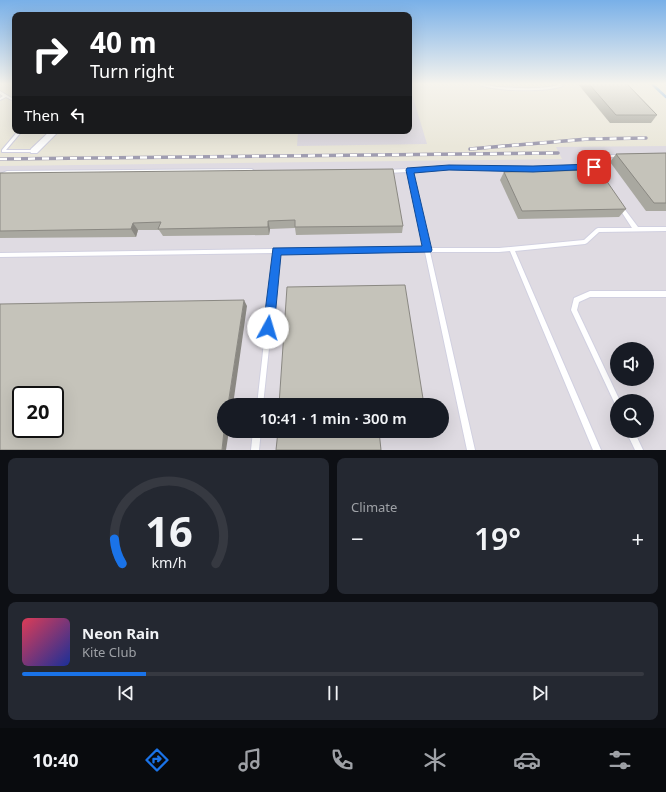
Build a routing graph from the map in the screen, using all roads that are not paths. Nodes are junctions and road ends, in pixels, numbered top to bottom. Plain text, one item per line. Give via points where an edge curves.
1 (17, 134) edge
2 (52, 134) edge
3 (34, 151) joint
4 (628, 156) edge
5 (594, 167) junction
6 (410, 170) junction
7 (258, 171) edge
8 (382, 171) edge
9 (598, 173) edge
10 (0, 176) edge
11 (619, 204) edge
12 (636, 229) junction
13 (666, 229) edge
14 (512, 248) junction
15 (427, 250) junction
16 (277, 251) junction
17 (0, 255) edge
18 (666, 294) edge
19 (613, 394) edge
20 (261, 398) edge
21 (256, 438) edge
22 (633, 438) edge
23 (255, 450) edge
24 (471, 450) edge
25 (597, 450) edge
26 (639, 450) edge

1 - 3 lane via 3,151
2 - 3 street
4 - 5 lane via 602,156 597,159
5 - 6 lane
5 - 9 lane
6 - 8 lane
6 - 15 lane
7 - 10 lane via 7,173
11 - 12 lane
12 - 13 lane
12 - 14 lane via 598,230 585,242
14 - 15 lane
14 - 25 lane
15 - 16 lane
15 - 24 lane
16 - 17 lane
16 - 20 lane
18 - 19 lane via 590,294 576,300 574,310
21 - 23 lane
22 - 26 lane

